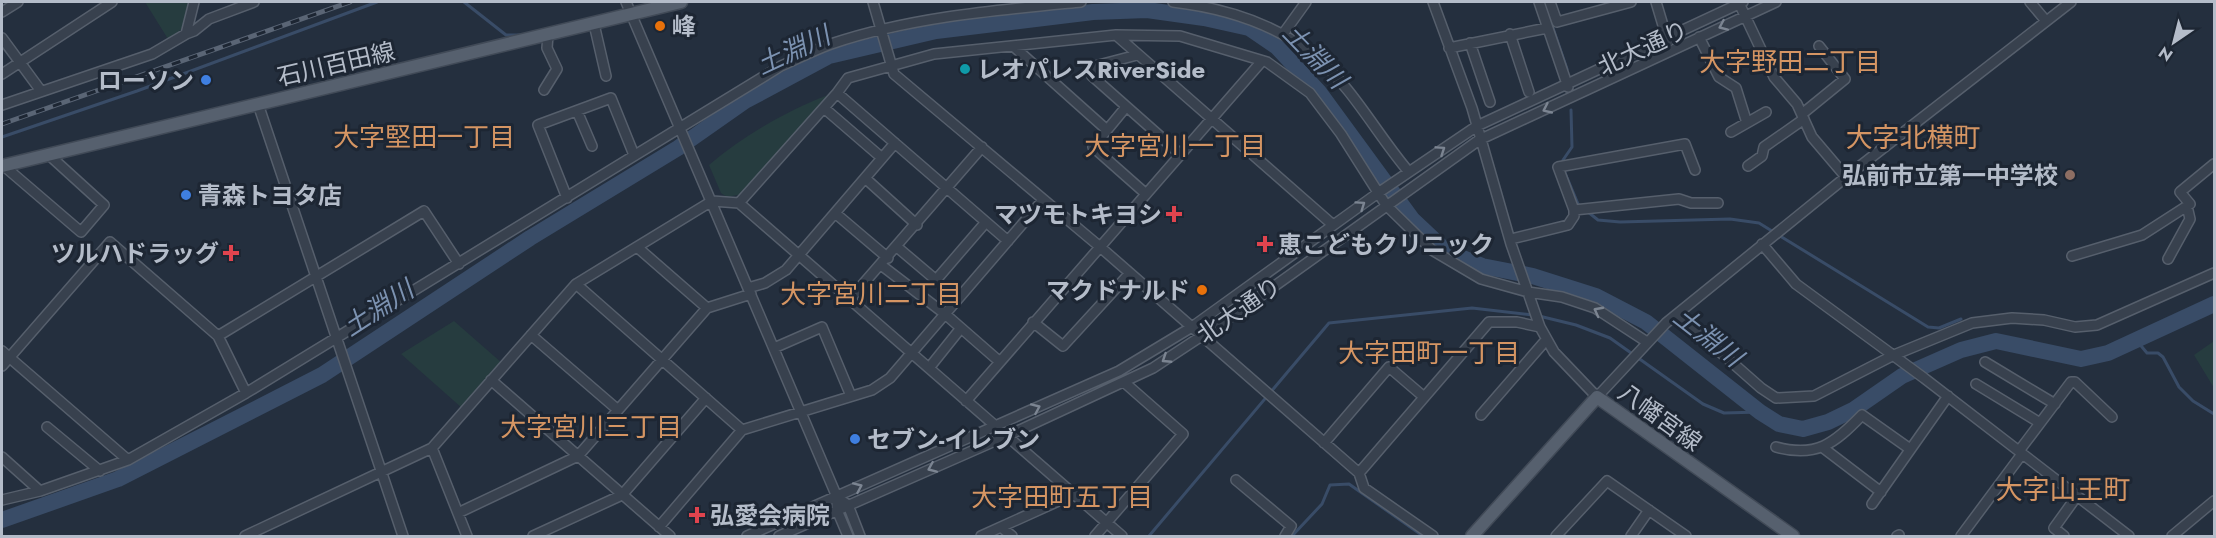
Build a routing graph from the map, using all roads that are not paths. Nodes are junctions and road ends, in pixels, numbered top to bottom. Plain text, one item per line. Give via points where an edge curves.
1 (18, 2) edge
2 (112, 2) edge
3 (194, 2) edge
4 (254, 2) edge
5 (626, 2) edge
6 (681, 2) edge
7 (873, 2) edge
8 (1081, 2) edge
9 (1173, 2) edge
10 (1306, 2) edge
11 (1433, 2) edge
12 (1539, 2) edge
13 (1550, 2) edge
14 (1631, 2) edge
15 (1656, 2) edge
16 (1741, 2) edge
17 (1776, 2) edge
18 (2030, 2) edge
19 (2071, 2) edge
20 (1724, 5) edge
21 (2, 12) edge
22 (633, 15) junction
23 (1745, 16) junction
24 (2046, 21) junction
25 (594, 24) junction
26 (1547, 27) junction
27 (881, 33) junction
28 (186, 34) junction
29 (1116, 34) junction
30 (1283, 34) junction
31 (1510, 34) junction
32 (548, 35) junction
33 (1666, 37) junction
34 (1699, 37) junction
35 (2, 38) edge
36 (1470, 43) junction
37 (1013, 46) junction
38 (1819, 46) dead end
39 (1449, 48) junction
40 (1671, 50) junction
41 (1137, 55) junction
42 (1262, 61) junction
43 (889, 62) junction
44 (18, 63) junction
45 (2, 74) edge
46 (606, 76) dead end
47 (1567, 84) junction
48 (544, 90) dead end
49 (41, 91) junction
50 (1529, 92) dead end
51 (837, 93) junction
52 (1572, 97) junction
53 (1490, 102) dead end
54 (258, 104) junction
55 (2, 105) edge
56 (1126, 106) junction
57 (824, 108) junction
58 (577, 111) junction
59 (1766, 112) dead end
60 (1803, 116) junction
61 (1210, 118) junction
62 (1747, 123) junction
63 (1477, 126) junction
64 (681, 128) junction
65 (1107, 130) junction
66 (1731, 132) dead end
67 (1479, 141) junction
68 (895, 143) junction
69 (592, 146) dead end
70 (982, 147) junction
71 (1179, 153) junction
72 (634, 154) junction
73 (49, 155) junction
74 (882, 159) junction
75 (2214, 164) edge
76 (3, 166) edge
77 (1748, 166) dead end
78 (1695, 170) dead end
79 (1407, 173) junction
80 (1846, 177) junction
81 (865, 178) junction
82 (948, 189) junction
83 (1380, 192) junction
84 (1145, 193) junction
85 (567, 198) junction
86 (1043, 200) junction
87 (712, 201) junction
88 (739, 203) junction
89 (1718, 203) dead end
90 (1387, 204) junction
91 (2187, 206) junction
92 (1580, 208) junction
93 (835, 213) junction
94 (986, 222) junction
95 (916, 225) junction
96 (1333, 225) junction
97 (1511, 239) junction
98 (1008, 241) junction
99 (1762, 244) junction
100 (1099, 246) junction
101 (637, 247) junction
102 (897, 247) junction
103 (800, 255) junction
104 (2072, 256) dead end
105 (2168, 259) dead end
106 (884, 262) junction
107 (459, 264) junction
108 (1130, 273) junction
109 (2214, 273) edge
110 (315, 278) junction
111 (576, 284) junction
112 (1528, 289) junction
113 (750, 291) junction
114 (850, 299) junction
115 (707, 308) junction
116 (945, 314) junction
117 (1677, 314) junction
118 (1034, 322) junction
119 (1539, 323) junction
120 (1192, 327) junction
121 (961, 328) junction
122 (531, 334) junction
123 (218, 336) junction
124 (1202, 336) junction
125 (337, 339) junction
126 (1546, 340) junction
127 (1649, 340) junction
128 (774, 348) junction
129 (912, 352) junction
130 (5, 354) edge
131 (1894, 355) junction
132 (661, 360) junction
133 (1000, 362) junction
134 (1985, 362) dead end
135 (2, 366) edge
136 (929, 368) junction
137 (491, 380) junction
138 (1125, 383) junction
139 (1976, 384) dead end
140 (246, 393) junction
141 (851, 396) junction
142 (1948, 396) junction
143 (1424, 397) junction
144 (706, 398) junction
145 (1597, 398) junction
146 (966, 401) junction
147 (2055, 404) junction
148 (618, 410) junction
149 (801, 411) junction
150 (1481, 416) dead end
151 (2112, 417) dead end
152 (2040, 423) junction
153 (47, 427) dead end
154 (995, 427) junction
155 (742, 430) junction
156 (1007, 436) junction
157 (1324, 443) junction
158 (1776, 447) dead end
159 (1822, 447) junction
160 (432, 448) junction
161 (1911, 449) junction
162 (2020, 452) junction
163 (578, 456) junction
164 (2, 457) edge
165 (128, 460) junction
166 (100, 471) junction
167 (382, 473) junction
168 (1359, 473) junction
169 (1236, 480) dead end
170 (40, 491) junction
171 (1881, 492) junction
172 (1074, 494) junction
173 (622, 495) junction
174 (2077, 496) junction
175 (837, 497) junction
176 (2, 500) edge
177 (2214, 501) edge
178 (1872, 504) dead end
179 (848, 505) junction
180 (837, 510) junction
181 (1650, 510) junction
182 (458, 513) junction
183 (1106, 523) junction
184 (659, 527) junction
185 (1001, 527) junction
186 (244, 537) edge
187 (403, 537) edge
188 (467, 537) edge
189 (533, 537) edge
190 (670, 537) edge
191 (747, 537) edge
192 (779, 537) edge
193 (848, 537) edge
194 (860, 537) edge
195 (981, 537) edge
196 (1012, 537) edge
197 (1095, 537) edge
198 (1122, 537) edge
199 (1285, 537) edge
200 (1433, 537) edge
201 (1472, 537) edge
202 (1556, 537) edge
203 (1631, 537) edge
204 (1686, 537) edge
205 (1793, 537) edge
206 (1961, 537) edge
207 (2064, 537) edge
208 (2129, 537) edge
209 (2172, 537) edge

1 - 21 street
2 - 44 street
3 - 28 street
4 - 28 street via 209,19
5 - 22 street
6 - 22 main road, 石川百田線
7 - 27 street
8 - 27 street via 945,17
9 - 30 street via 1214,7
10 - 30 street
11 - 39 street
12 - 26 street
13 - 14 street via 1557,22
15 - 33 street
16 - 20 street, 北大通り
16 - 23 street
17 - 23 street, 北大通り
18 - 24 street
19 - 24 street
20 - 33 street, 北大通り
22 - 25 main road, 石川百田線
22 - 64 street
23 -> 34 street, 北大通り
23 - 60 street via 1774,77
24 - 80 street
25 - 32 main road, 石川百田線
25 - 46 street
26 - 31 street
26 - 47 street
27 - 43 street
27 - 64 street via 831,44 781,66
28 - 49 street via 152,54
29 - 37 street
29 - 41 street
29 - 42 street via 1180,36
30 - 79 street via 1317,58 1344,87
31 - 36 street
31 - 50 street
32 - 48 street via 547,48 557,69
32 - 54 main road, 石川百田線
33 - 40 street
33 - 47 street, 北大通り
34 - 40 street, 北大通り
34 - 62 street via 1719,77 1736,88
35 - 44 street
36 - 39 street
36 - 53 street
37 - 43 street
37 - 65 street
38 - 60 street via 1845,79
39 - 63 street
40 - 52 street, 北大通り
41 - 56 street via 1095,66 1092,76
41 - 61 street
42 - 61 street
42 - 83 street via 1310,93
43 - 51 street via 848,78
43 - 70 street via 894,74
44 - 45 street
44 - 49 street
47 - 52 street
47 - 63 street, 北大通り
49 - 55 street
51 - 57 street
51 - 68 street
52 -> 67 street, 北大通り
54 - 73 main road, 石川百田線
54 - 110 street
56 - 65 street
56 - 71 street
57 - 74 street
57 - 88 street
58 - 69 street
58 - 72 street via 611,98
58 - 85 street via 538,125
59 - 62 street
60 - 77 street via 1764,147 1762,156
60 - 80 street via 1812,137
61 - 71 street
61 - 96 street
62 - 66 street
63 - 67 street
79 -> 63 street, 北大通り
64 - 72 street
64 - 87 street
65 - 84 street via 1093,147
67 - 90 street, 北大通り
67 - 97 street
68 - 74 street
68 - 82 street
70 - 82 street
70 - 86 street
71 - 84 street
72 - 85 street
73 - 76 main road, 石川百田線
73 - 76 street via 104,205 81,232
74 - 81 street
75 - 91 street via 2180,192 2190,204
78 - 92 street via 1685,144 1558,167 1566,193
79 - 83 street, 北大通り
80 - 99 street
81 - 93 street
81 - 95 street
82 - 94 street
82 - 95 street
83 - 90 street
96 -> 83 street, 北大通り
84 - 100 street
85 - 107 street
86 - 98 street
86 - 100 street
87 - 88 street
87 - 101 street
87 - 113 street
88 - 103 street
89 - 92 street via 1679,199
90 - 112 street via 1448,262 1481,279
90 - 124 street, 北大通り
91 - 104 street via 2142,235
91 - 105 street via 2190,219
92 - 97 street via 1568,225
93 - 103 street
93 - 106 street
94 - 98 street
94 - 102 street via 936,280
95 - 102 street
96 - 120 street, 北大通り
97 - 112 street
98 - 116 street
99 - 117 street
99 - 131 street via 1796,284
100 - 108 street
100 - 118 street
101 - 111 street
101 - 115 street
102 - 106 street
103 - 113 street via 779,276
103 - 114 street
106 - 114 street
106 - 116 street
107 - 110 street via 424,212
107 - 125 street
108 - 118 street via 1063,346
108 - 120 street
109 - 131 street via 2097,325 2075,327 2012,318 1972,322
110 - 123 street
110 - 125 street
111 - 122 street
111 - 132 street
112 - 119 street
127 -> 112 street via 1595,308
113 - 115 street
113 - 128 street
114 - 129 street
115 - 132 street
116 - 121 street
116 - 129 street
117 - 127 street
117 - 131 street via 1776,398 1814,396
118 - 133 street
119 - 126 street
119 - 143 street via 1490,322
120 - 124 street
154 -> 120 street, 北大通り via 1119,371
121 - 133 street
121 - 136 street
122 - 137 street
122 - 148 street
123 - 130 street via 110,242
123 - 140 street
124 -> 138 street, 北大通り
124 - 157 street
125 - 140 street
125 - 167 street
126 - 145 street
126 - 150 street
127 - 145 street
128 - 141 street via 822,327
128 - 149 street
129 - 136 street
129 - 141 street via 890,378 872,390
130 - 135 street
130 - 165 street
131 - 142 street
132 - 144 street
132 - 148 street
133 - 146 street
134 - 147 street
136 - 146 street
137 - 160 street
137 - 163 street
138 - 156 street, 北大通り
138 - 183 street via 1183,434
139 - 152 street
140 - 165 street
141 - 149 street
142 - 161 street
142 - 162 street
143 - 157 street via 1389,367
143 - 168 street
144 - 155 street
144 - 173 street
145 - 201 main road, 八幡宮線
145 - 205 main road, 八幡宮線
146 - 154 street
147 - 151 street via 2075,382
147 - 152 street
148 - 163 street
149 - 155 street
149 - 175 street
152 - 162 street
153 - 166 street
154 - 156 street
175 -> 154 street, 北大通り
155 - 184 street
156 - 172 street
156 -> 179 street, 北大通り
157 - 168 street
158 - 159 street via 1798,453
159 - 161 street via 1846,432 1862,415
159 - 171 street
160 - 167 street
160 - 182 street
161 - 171 street
162 - 174 street
162 - 206 street
163 - 173 street
163 - 182 street
164 - 170 street
165 - 166 street
166 - 170 street
167 - 186 street
167 - 187 street
168 - 200 street via 1364,488
169 - 199 street via 1291,526
170 - 176 street
171 - 178 street
172 - 183 street
172 - 185 street
173 - 184 street
173 - 189 street
174 - 207 street via 2054,528
174 - 208 street
175 - 179 street
175 - 180 street
175 - 191 street, 北大通り
177 - 209 street
179 - 180 street, 北大通り
179 - 194 street
180 - 192 street, 北大通り
180 - 193 street
181 - 202 street via 1607,481
181 - 203 street
181 - 204 street
182 - 188 street
183 - 197 street
183 - 198 street
184 - 190 street
185 - 195 street
185 - 196 street

